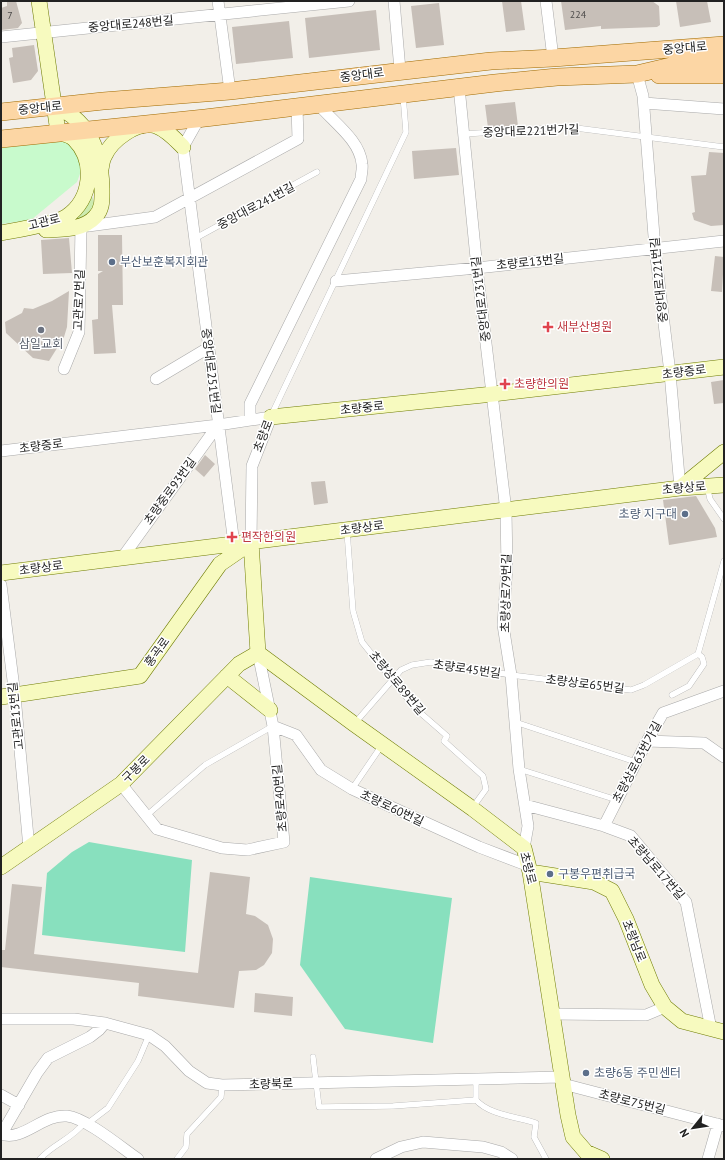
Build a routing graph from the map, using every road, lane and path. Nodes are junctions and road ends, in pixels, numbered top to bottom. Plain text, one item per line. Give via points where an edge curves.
1 (39, 1) edge
2 (218, 1) edge
3 (349, 1) edge
4 (394, 1) edge
5 (546, 1) edge
6 (220, 16) junction
7 (43, 32) junction
8 (1, 37) edge
9 (724, 45) edge
10 (553, 58) junction
11 (724, 58) edge
12 (400, 70) junction
13 (637, 74) junction
14 (724, 76) edge
15 (460, 87) junction
16 (230, 91) junction
17 (403, 95) junction
18 (644, 103) junction
19 (318, 104) junction
20 (54, 106) junction
21 (297, 107) junction
22 (724, 110) edge
23 (1, 112) edge
24 (205, 118) junction
25 (146, 124) junction
26 (85, 129) junction
27 (58, 132) junction
28 (464, 134) junction
29 (645, 136) junction
30 (1, 139) edge
31 (183, 147) junction
32 (724, 147) edge
33 (101, 172) junction
34 (317, 172) dead end
35 (188, 198) junction
36 (81, 227) junction
37 (6, 232) edge
38 (194, 240) junction
39 (724, 241) edge
40 (655, 249) junction
41 (477, 268) junction
42 (336, 281) junction
43 (208, 348) junction
44 (724, 367) edge
45 (64, 369) dead end
46 (670, 373) junction
47 (156, 379) dead end
48 (493, 394) junction
49 (271, 417) junction
50 (250, 420) junction
51 (218, 425) junction
52 (1, 451) edge
53 (724, 452) edge
54 (724, 485) edge
55 (707, 486) junction
56 (680, 488) junction
57 (506, 511) junction
58 (724, 519) edge
59 (347, 530) junction
60 (251, 542) junction
61 (234, 544) junction
62 (122, 558) junction
63 (724, 561) edge
64 (1, 573) edge
65 (1, 585) edge
66 (258, 653) junction
67 (698, 654) junction
68 (511, 675) junction
69 (227, 676) junction
70 (393, 680) junction
71 (724, 691) edge
72 (672, 695) dead end
73 (8, 696) edge
74 (270, 710) junction
75 (514, 722) junction
76 (354, 724) junction
77 (273, 726) junction
78 (647, 741) junction
79 (383, 744) junction
80 (724, 757) edge
81 (636, 762) junction
82 (520, 769) junction
83 (121, 784) junction
84 (352, 789) junction
85 (617, 800) junction
86 (525, 806) junction
87 (472, 809) junction
88 (146, 816) junction
89 (604, 826) junction
90 (29, 848) junction
91 (524, 848) junction
92 (1, 868) edge
93 (530, 869) junction
94 (665, 1008) junction
95 (552, 1014) junction
96 (1, 1019) edge
97 (105, 1023) junction
98 (718, 1031) edge
99 (149, 1035) junction
100 (313, 1057) dead end
101 (476, 1079) junction
102 (562, 1080) junction
103 (317, 1082) junction
104 (222, 1085) junction
105 (1, 1095) edge
106 (476, 1100) junction
107 (19, 1105) junction
108 (86, 1123) junction
109 (721, 1125) edge
110 (1, 1134) edge
111 (583, 1156) edge
112 (40, 1159) edge
113 (138, 1159) edge
114 (177, 1159) edge
115 (376, 1159) edge
116 (512, 1159) edge
117 (546, 1159) edge
118 (602, 1159) edge
119 (708, 1159) edge

1 - 7 street
2 - 6 street
3 - 6 street, 중앙대로248번길
4 - 12 street
5 - 10 street
6 - 7 street, 중앙대로248번길
6 - 16 street
7 - 8 street, 중앙대로248번길
7 - 20 street
9 - 10 main road, 중앙대로
10 - 12 main road, 중앙대로 via 491,60
11 - 13 main road, 중앙대로 via 684,63
12 - 16 main road, 중앙대로
13 - 14 main road, 중앙대로
13 - 15 main road, 중앙대로 via 557,77
13 - 18 street, 중앙대로221번길
15 - 17 main road, 중앙대로
15 - 28 street, 중앙대로231번길
16 - 20 main road, 중앙대로
17 - 19 main road, 중앙대로
17 - 42 lane, 초량로 via 406,132
18 - 22 street
18 - 29 street, 중앙대로221번길
19 - 21 main road, 중앙대로
19 - 50 street via 330,119 344,130 359,150 362,164 361,179 250,404
20 - 23 main road, 중앙대로
20 - 26 street via 68,112
20 - 27 street
21 - 24 main road, 중앙대로
21 - 35 street via 298,139
24 - 25 main road, 중앙대로
24 - 31 street via 196,124
25 - 26 main road, 중앙대로
25 - 31 street via 164,130
25 - 33 street via 120,138 110,148 104,158
26 - 27 main road, 중앙대로
26 - 33 street via 95,146
27 - 30 main road, 중앙대로
27 - 37 street, 고관로 via 73,138 81,148 89,183 84,197 67,216 55,222
28 - 29 lane, 중앙대로221번가길 via 568,127
28 - 41 street, 중앙대로231번길
29 - 32 lane, 중앙대로221번가길
29 - 40 street, 중앙대로221번길
31 - 35 street, 중앙대로251번길
33 - 36 street via 102,205 95,217
34 - 38 lane, 중앙대로241번길
35 - 36 street via 155,217
35 - 38 street, 중앙대로251번길
36 - 37 street, 고관로
36 - 45 street, 고관로7번길 via 79,332
38 - 43 street, 중앙대로251번길
39 - 40 street, 초량로13번길
40 - 41 street, 초량로13번길
40 - 46 street, 중앙대로221번길
41 - 42 street, 초량로13번길
41 - 48 street, 중앙대로231번길
42 - 49 lane, 초량로
43 - 47 street
43 - 51 street, 중앙대로251번길
44 - 46 street, 초량중로
46 - 48 street, 초량중로
46 - 56 street, 중앙대로221번길
48 - 49 street, 초량중로
48 - 57 street, 중앙대로231번길
49 - 50 street, 초량중로
49 - 60 street, 초량로 via 252,466
50 - 51 street, 초량중로
51 - 52 street, 초량중로
51 - 61 street, 중앙대로251번길
51 - 62 street, 초량중로93번길
53 - 56 street
54 - 55 street, 초량상로
55 - 56 street, 초량상로
55 - 58 lane via 710,498
56 - 57 street, 초량상로
57 - 59 street, 초량상로
57 - 68 street, 초량상로79번길 via 507,567 503,625
59 - 60 street, 초량상로
59 - 70 lane, 초량상로89번길 via 353,611 362,642
60 - 61 street, 초량상로
60 - 66 street, 초량로
60 - 73 street, 홍곡로 via 220,564 140,676
61 - 62 street, 초량상로
62 - 64 street, 초량상로
63 - 67 lane
65 - 73 street, 고관로13번길
66 - 69 street, 구봉로 via 239,664
66 - 74 street, 초량로40번길
66 - 76 street, 초량로
67 - 68 lane, 초량상로65번길 via 631,690
67 - 72 lane via 704,664 689,686
68 - 70 lane, 초량로45번길 via 431,662 401,670
68 - 75 street, 초량상로79번길
69 - 74 street
69 - 83 street, 구봉로
70 - 76 lane, 초량로45번길
70 - 87 lane, 초량상로89번길 via 416,709 447,736 444,741 483,776 486,789
71 - 78 street, 초량상로63번가길 via 663,713
73 - 90 street, 고관로13번길
74 - 77 street, 초량로40번길
75 - 81 lane
75 - 82 street, 초량상로79번길
76 - 79 street, 초량로
77 - 84 street, 초량로60번길 via 296,735 321,770
77 - 88 lane via 206,765
77 - 88 street, 초량로40번길 via 284,842 248,850 222,848 157,829
78 - 80 street via 704,743
78 - 81 street, 초량상로63번가길
79 - 84 lane
79 - 87 street, 초량로
81 - 85 street, 초량상로63번가길
82 - 85 lane
82 - 86 street, 초량상로79번길
83 - 88 street, 초량로40번길
83 - 90 street, 구봉로
84 - 93 street, 초량로60번길
85 - 89 street, 초량상로63번가길
86 - 89 street, 초량남로17번길
86 - 91 street, 초량상로79번길 via 528,826
87 - 91 street, 초량로
89 - 98 street, 초량남로17번길 via 631,836 686,902
90 - 92 street, 구봉로
91 - 93 street, 초량로
93 - 94 street, 초량남로 via 594,882 612,891 652,985
93 - 95 street, 초량로
94 - 95 street via 646,1015
94 - 98 street, 초량남로 via 682,1021
95 - 102 street, 초량로
96 - 97 street, 초량북로 via 74,1019
97 - 99 street, 초량북로
97 - 107 street via 90,1037 48,1058
99 - 104 street, 초량북로 via 165,1046 189,1071 207,1083
99 - 108 lane via 138,1061 108,1108
100 - 103 lane
101 - 102 street, 초량북로
101 - 103 street, 초량북로
101 - 106 lane
102 - 109 street, 초량로75번길
102 - 111 street, 초량로 via 573,1137
103 - 104 street, 초량북로
103 - 106 lane via 319,1107 393,1106
104 - 114 lane via 221,1097 188,1134 186,1147
105 - 107 street
106 - 117 lane via 480,1105 493,1110 536,1123 534,1137
107 - 110 street
108 - 110 street via 66,1116 41,1122 16,1136
108 - 112 lane via 72,1136 47,1150
108 - 113 street
109 - 119 street
111 - 118 street, 초량로
115 - 116 street via 401,1147 423,1142 483,1147 501,1152

